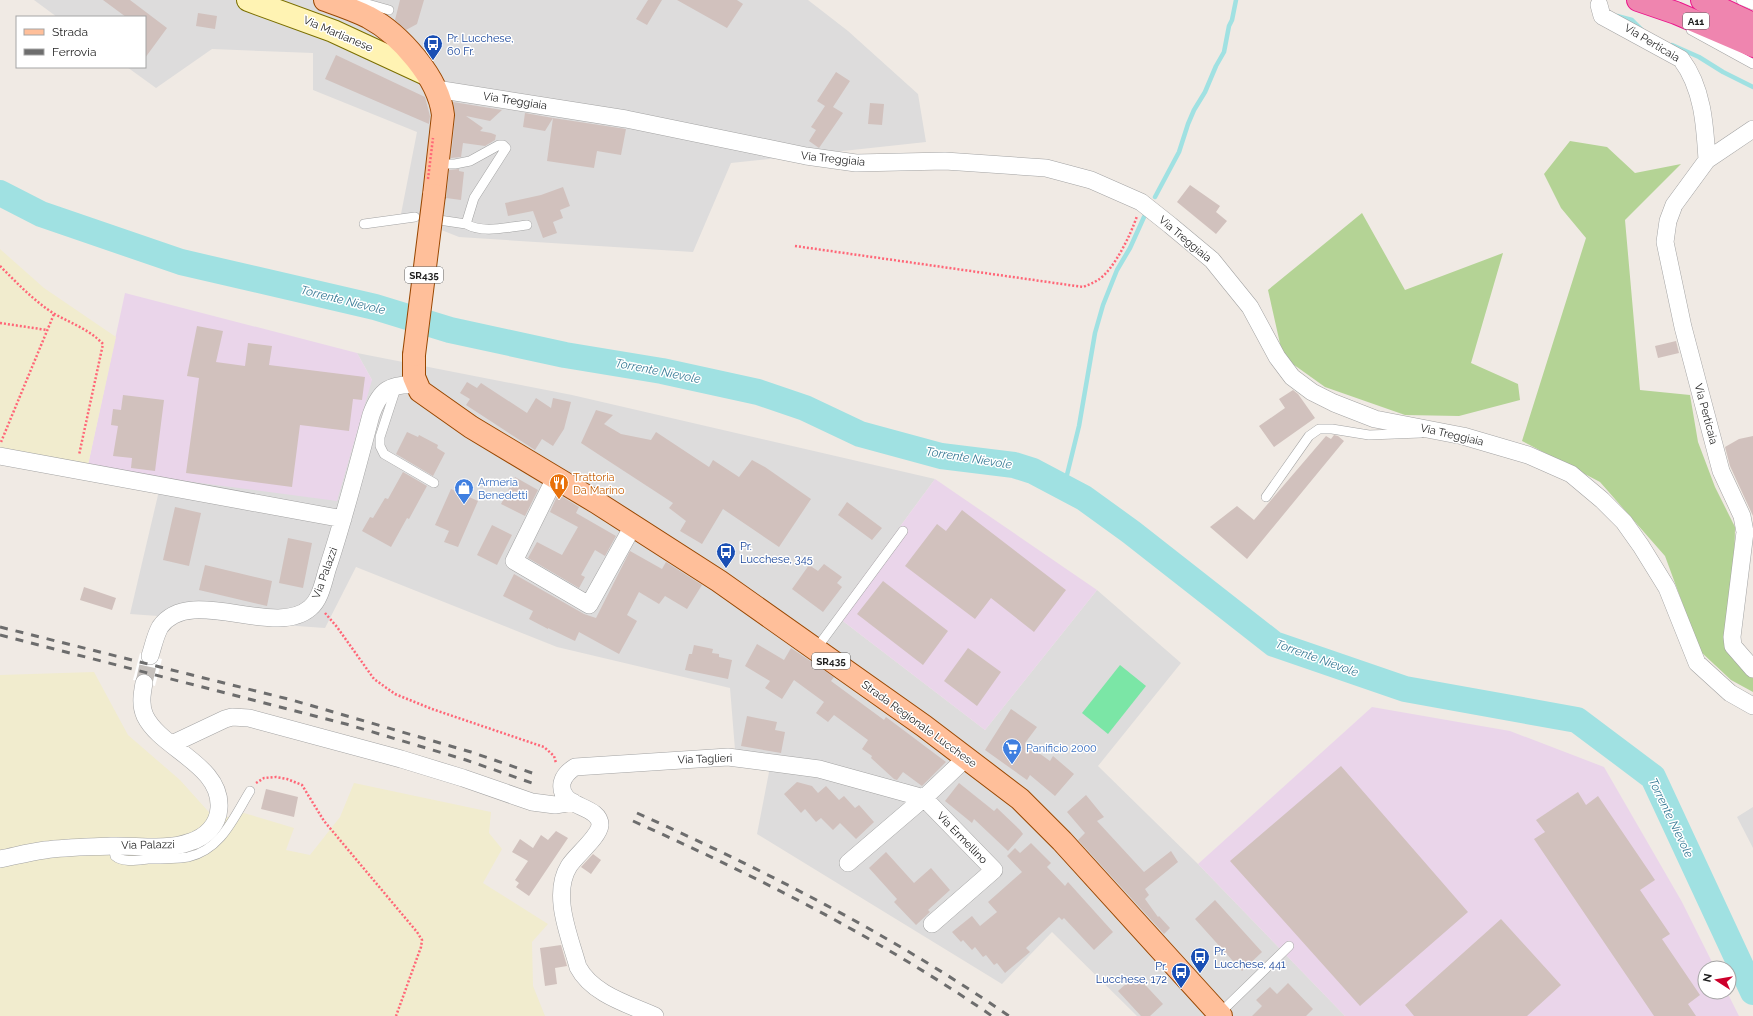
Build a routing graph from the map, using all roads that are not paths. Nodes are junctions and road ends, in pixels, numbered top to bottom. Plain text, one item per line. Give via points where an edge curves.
1 (248, 0) edge
2 (325, 0) edge
3 (353, 0) edge
4 (1638, 0) edge
5 (1702, 0) edge
6 (1741, 0) edge
7 (1753, 4) edge
8 (1599, 5) dead end
9 (389, 10) dead end
10 (1676, 12) junction
11 (1753, 24) edge
12 (1753, 46) edge
13 (1753, 64) edge
14 (431, 81) junction
15 (1753, 129) edge
16 (1706, 160) junction
17 (438, 164) junction
18 (414, 217) dead end
19 (439, 220) dead end
20 (364, 224) dead end
21 (466, 224) junction
22 (527, 225) dead end
23 (407, 385) junction
24 (1438, 431) junction
25 (0, 456) edge
26 (555, 478) junction
27 (434, 483) dead end
28 (1266, 497) dead end
29 (343, 519) junction
30 (633, 526) junction
31 (903, 531) dead end
32 (816, 649) junction
33 (150, 656) tunnel mouth
34 (1753, 669) edge
35 (144, 683) tunnel mouth
36 (1753, 706) edge
37 (201, 730) junction
38 (172, 744) junction
39 (967, 757) junction
40 (190, 759) junction
41 (250, 791) road end
42 (924, 798) junction
43 (573, 802) junction
44 (113, 846) junction
45 (0, 859) edge
46 (848, 863) dead end
47 (932, 924) dead end
48 (1289, 946) dead end
49 (1220, 1015) edge
50 (655, 1016) edge

1 - 14 street, Via Marlianese via 333,31
2 - 14 main road, SR435 via 369,18 382,27 409,50
3 - 9 lane
4 - 10 highway, A11
5 - 11 highway, A11
6 - 7 lane
8 - 16 street, Via Perticaia via 1602,16 1681,59 1688,69 1699,98 1705,131
10 - 12 highway, A11
10 - 13 lane via 1692,31
14 - 17 main road, SR435 via 440,100 443,115
14 - 24 street, Via Treggiaia via 806,156 856,163 945,161 1046,168 1091,180 1141,202 1212,260 1250,307 1277,358 1292,377 1312,392 1375,419
15 - 16 street, Via Perticaia
16 - 34 street, Via Perticaia via 1674,205 1668,221 1665,242 1683,327 1721,471 1742,516 1744,532 1732,637 1734,646
17 - 21 lane via 470,161 499,145 506,148 474,198
17 - 23 main road, SR435, bridge via 413,370
18 - 20 lane
19 - 21 lane
21 - 22 lane via 489,230
23 - 26 main road, Strada Regionale Lucchese / SR435
23 - 27 lane via 380,437 382,451
23 - 29 street, Via Palazzi via 385,391 374,406
24 - 28 lane via 1369,435 1319,429 1310,436
24 - 36 street, Via Treggiaia via 1528,455 1571,474 1602,500 1624,522 1667,588 1697,663 1730,693
25 - 29 street
26 - 30 main road, Strada Regionale Lucchese / SR435
26 - 30 street via 514,561 589,605
29 - 33 street, Via Palazzi via 318,596 307,610 279,618 201,610 174,615 160,628
30 - 32 main road, Strada Regionale Lucchese / SR435 via 719,581
31 - 32 lane
32 - 39 main road, Strada Regionale Lucchese / SR435
35 - 38 street, Via Palazzi via 142,702 145,715 152,726
37 - 38 street
37 - 40 street
37 - 43 street via 232,717 249,718 401,759 532,802 555,805
38 - 40 street, Via Palazzi
39 - 42 street
39 - 49 main road, Strada Regionale Lucchese / SR435 via 1042,819
40 - 44 street, Via Palazzi via 210,779 217,792 218,813 210,830 183,844
41 - 44 lane via 222,837 206,851 187,857 125,860 115,856
42 - 43 street, Via Taglieri via 819,769 728,757 575,767 563,779 562,791 566,798
42 - 46 street
42 - 47 street, Via Ermellino via 994,870
43 - 50 street via 594,814 600,823 597,833 569,866 563,881 561,903 578,967 582,975 596,988
44 - 45 street, Via Palazzi via 45,850
48 - 49 lane

